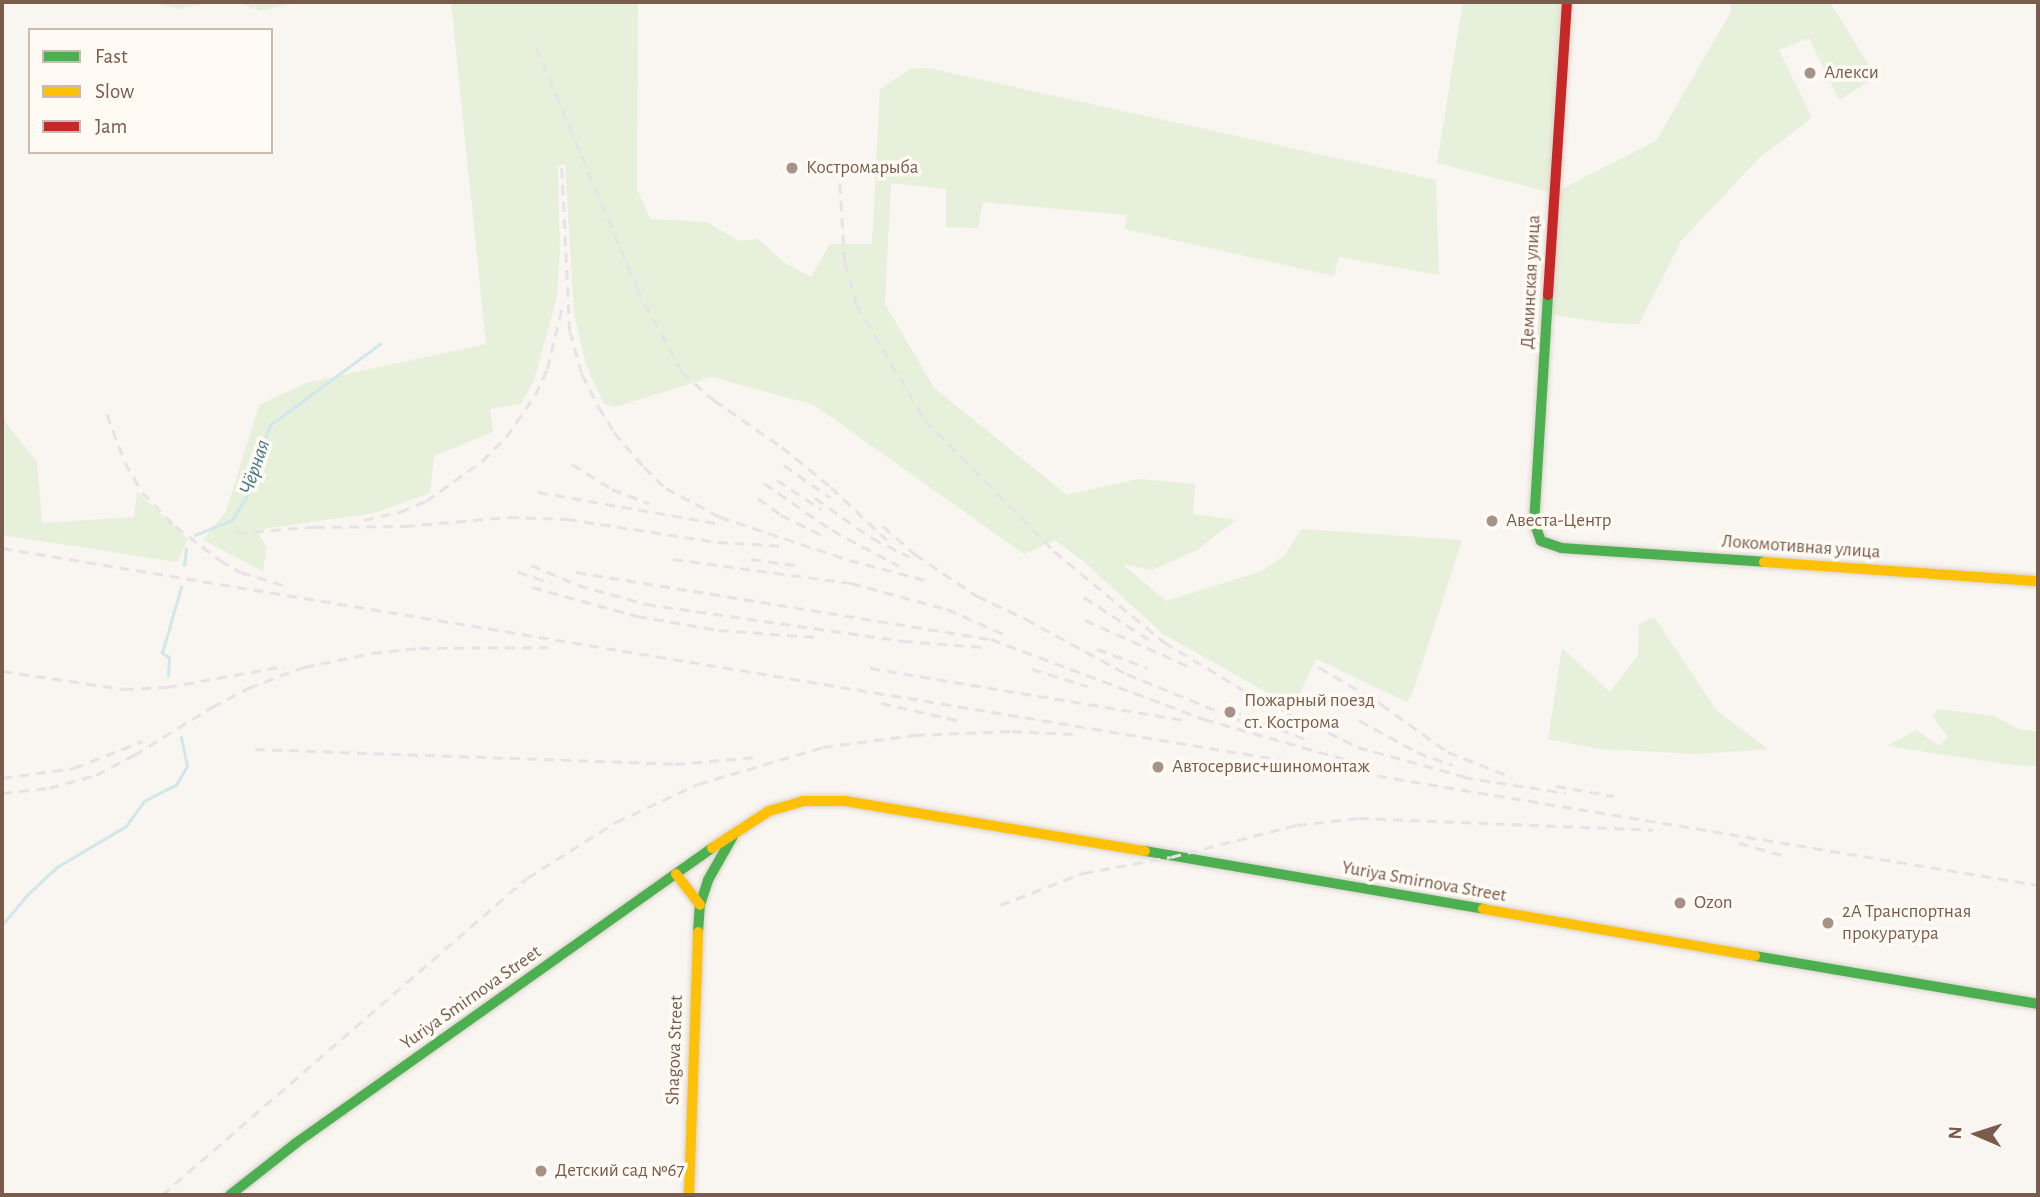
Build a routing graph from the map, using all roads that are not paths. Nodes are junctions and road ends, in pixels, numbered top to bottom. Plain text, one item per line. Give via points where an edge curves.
1 (1567, 2) edge
2 (1561, 548) joint
3 (2038, 581) edge
4 (735, 832) junction
5 (676, 874) junction
6 (701, 905) junction
7 (2038, 1004) edge
8 (230, 1195) edge
9 (689, 1195) edge

1 - 2 main road, Деминская улица via 1534,522 1541,541
2 - 3 main road, Локомотивная улица
4 - 5 main road, Yuriya Smirnova Street
4 - 6 main road, Shagova Street via 708,880
4 - 7 main road, Yuriya Smirnova Street via 788,804 845,800
5 - 6 main road
5 - 8 main road, Yuriya Smirnova Street via 296,1143
6 - 9 main road, Shagova Street

